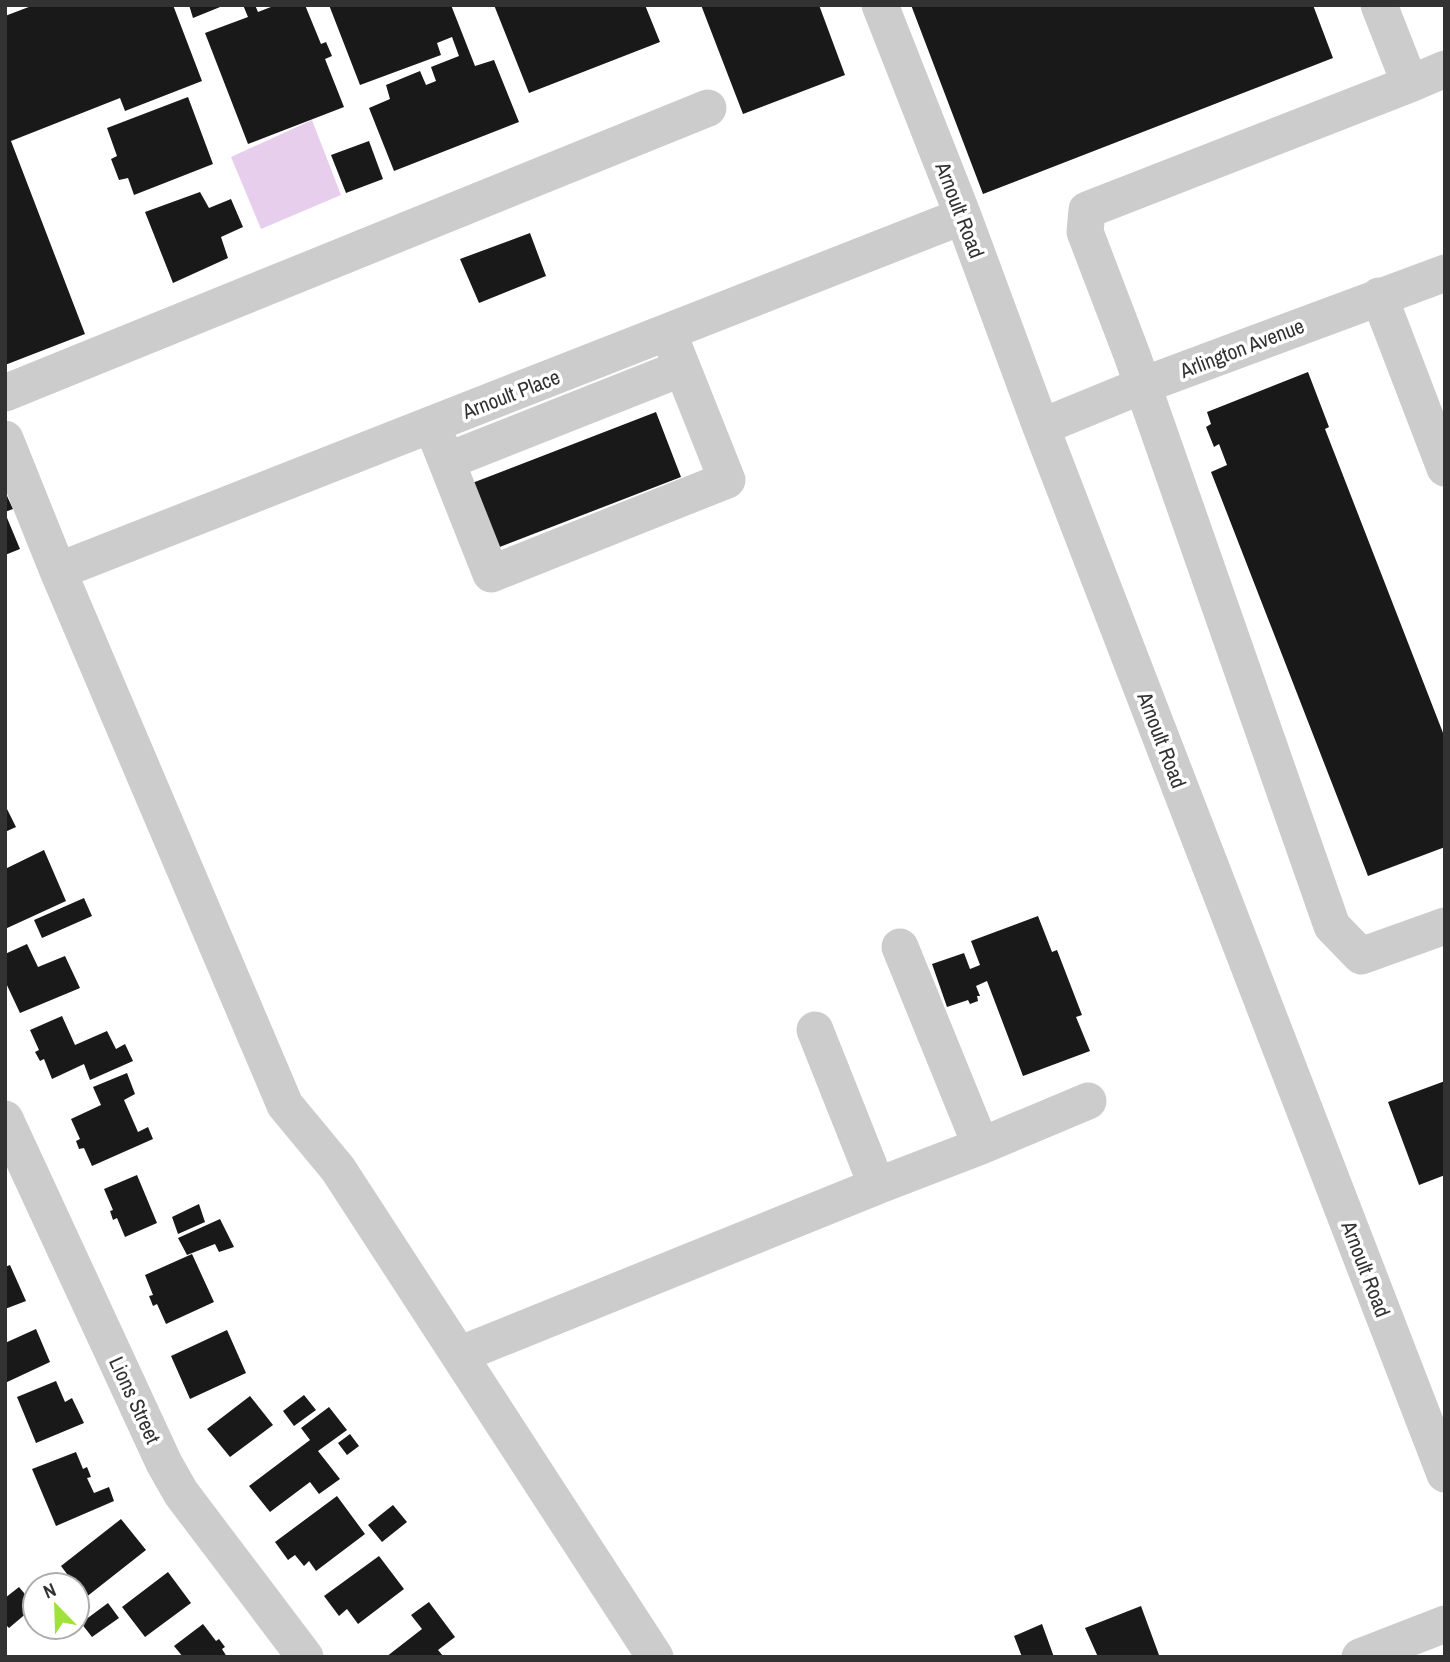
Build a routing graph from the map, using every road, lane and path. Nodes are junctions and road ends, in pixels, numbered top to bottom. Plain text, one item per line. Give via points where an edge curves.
1 (880, 5) edge
2 (1379, 5) edge
3 (1445, 69) edge
4 (1410, 83) junction
5 (708, 108) dead end
6 (963, 216) junction
7 (1445, 273) edge
8 (1378, 296) junction
9 (668, 332) junction
10 (682, 368) junction
11 (1141, 386) junction
12 (5, 393) edge
13 (432, 425) junction
14 (1041, 427) junction
15 (5, 439) edge
16 (447, 461) junction
17 (1445, 468) edge
18 (58, 571) junction
19 (1445, 926) edge
20 (900, 947) dead end
21 (815, 1030) dead end
22 (1088, 1101) dead end
23 (5, 1119) edge
24 (981, 1146) junction
25 (877, 1186) junction
26 (459, 1355) junction
27 (1445, 1474) edge
28 (1445, 1624) edge
29 (305, 1657) edge
30 (655, 1657) edge
31 (1360, 1657) edge

1 - 6 street, Arnoult Road
2 - 4 street
3 - 4 street
4 - 11 street via 1087,210 1085,232
5 - 12 street
6 - 9 street, Arnoult Place
6 - 14 street, Arnoult Road
7 - 8 street, Arlington Avenue
8 - 11 street, Arlington Avenue
8 - 17 street
9 - 10 street
9 - 13 street, Arnoult Place
10 - 16 street
10 - 16 street via 727,480 491,574
11 - 14 street, Arlington Avenue
11 - 19 street via 1332,926 1360,956
13 - 16 street
13 - 18 street, Arnoult Place
14 - 27 street, Arnoult Road
15 - 18 street
18 - 26 street via 285,1105 338,1169
20 - 24 street
21 - 25 street
22 - 24 street
23 - 29 street, Lions Street via 170,1473 195,1513
24 - 25 street
25 - 26 street
26 - 30 street
28 - 31 street

